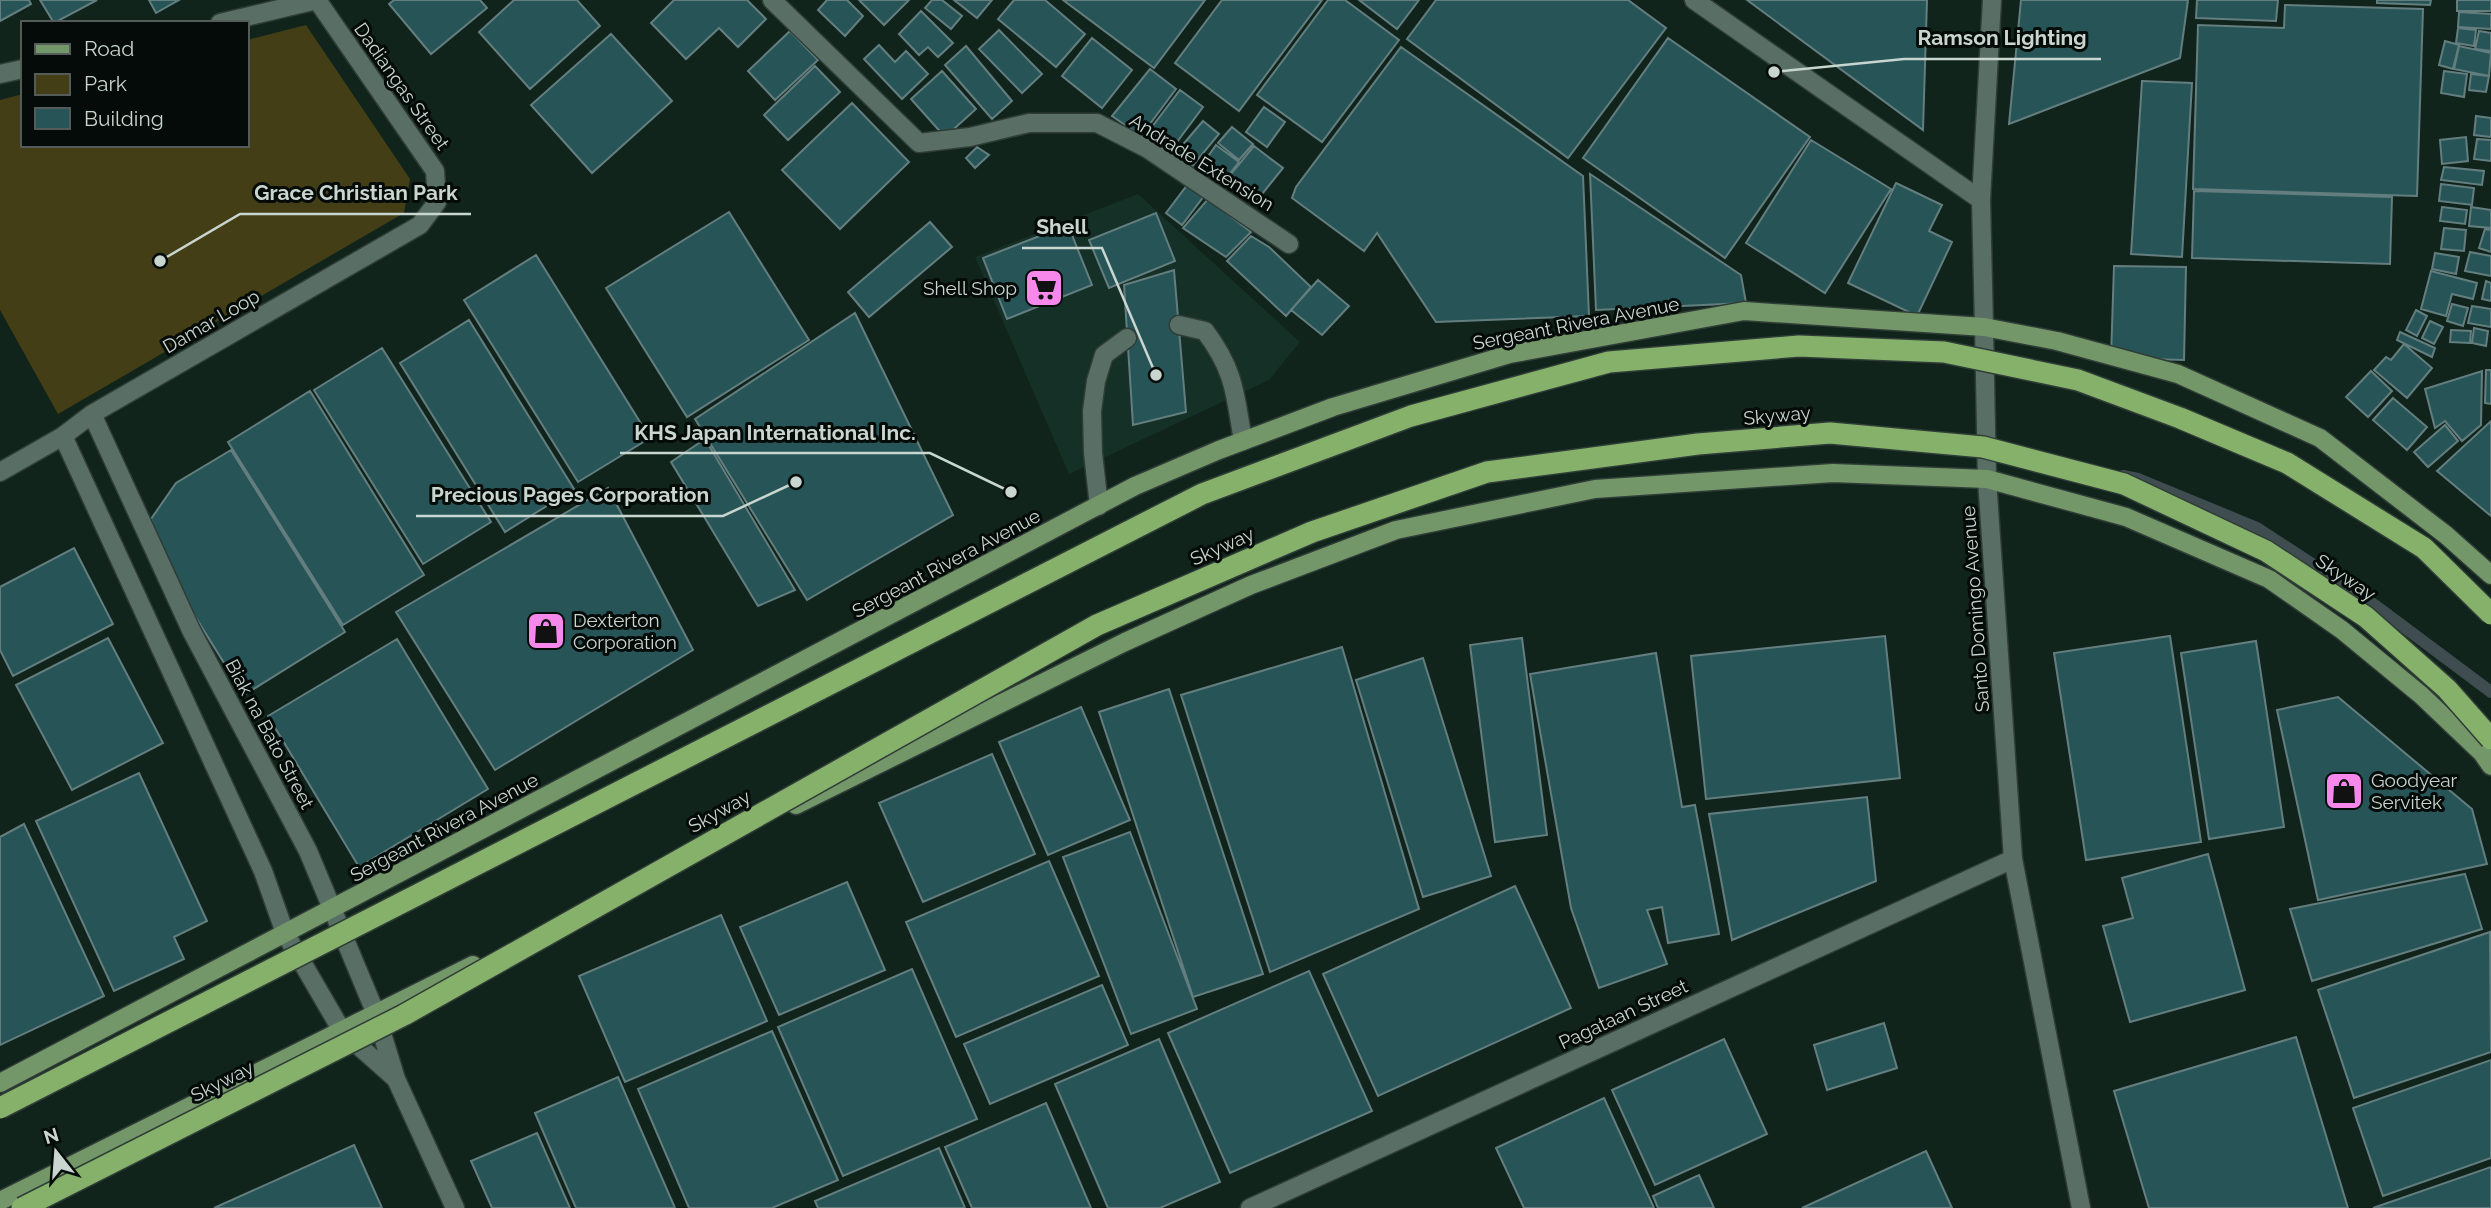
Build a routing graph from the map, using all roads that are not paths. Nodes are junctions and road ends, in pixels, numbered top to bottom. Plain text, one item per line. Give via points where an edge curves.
1 (317, 0) edge
2 (772, 0) edge
3 (1694, 0) edge
4 (1992, 0) edge
5 (228, 21) edge
6 (21, 69) edge
7 (0, 74) edge
8 (1981, 200) junction
9 (437, 202) joint
10 (1289, 244) dead end
11 (1179, 325) dead end
12 (1984, 327) junction
13 (1127, 338) dead end
14 (92, 414) junction
15 (62, 436) junction
16 (1243, 441) junction
17 (0, 472) edge
18 (1987, 479) junction
19 (1099, 506) junction
20 (2491, 575) edge
21 (2491, 614) edge
22 (2491, 739) edge
23 (2491, 766) edge
24 (2013, 859) junction
25 (331, 910) junction
26 (285, 933) junction
27 (376, 1014) junction
28 (342, 1031) junction
29 (396, 1079) junction
30 (0, 1083) edge
31 (0, 1108) edge
32 (0, 1201) edge
33 (22, 1208) edge
34 (455, 1208) edge
35 (1250, 1208) edge
36 (2081, 1208) edge

1 - 5 street
1 - 9 street, Dadiangas Street via 435,171
2 - 10 street, Andrade Extension via 919,143 970,137 1029,122 1097,123 1148,149
3 - 8 street
4 - 8 street, Santo Domingo Avenue
6 - 7 street
8 - 12 street, Santo Domingo Avenue
9 - 14 street, Damar Loop via 420,225
11 - 16 street via 1205,331 1221,352 1233,380
12 - 16 main road, Sergeant Rivera Avenue via 1744,312 1510,354 1333,407
12 - 18 street, Santo Domingo Avenue
12 - 20 main road, Sergeant Rivera Avenue via 2057,341 2178,374 2320,439
13 - 19 street via 1104,355 1096,381 1092,432
14 - 15 street, Damar Loop
14 - 25 street, Biak na Bato Street via 191,630 308,851
15 - 17 street, Damar Loop
15 - 26 street, Biak na Bato Street via 263,871
16 - 19 main road, Sergeant Rivera Avenue
18 - 23 main road via 2126,517 2269,579 2342,630 2421,695
18 - 24 street, Santo Domingo Avenue
18 - 27 main road via 1833,474 1595,489 1396,530 1251,585 1125,642
19 - 25 main road, Sergeant Rivera Avenue
21 - 31 highway, bridge via 2424,548 2287,463 2078,380 1944,352 1799,346 1609,362 1410,416 1202,494
22 - 33 highway, Skyway, bridge via 2447,689 2366,617 2266,551 2124,484 1983,447 1830,433 1698,444 1487,471 1312,531 1097,625 404,1015
24 - 35 street, Pagataan Street
24 - 36 street, Santo Domingo Avenue
25 - 26 main road, Sergeant Rivera Avenue
25 - 27 street, Biak na Bato Street
26 - 28 street, Biak na Bato Street
26 - 30 main road, Sergeant Rivera Avenue
27 - 28 main road
27 - 29 street, Biak na Bato Street
28 - 29 street, Biak na Bato Street
28 - 32 main road
29 - 34 street, Biak na Bato Street

